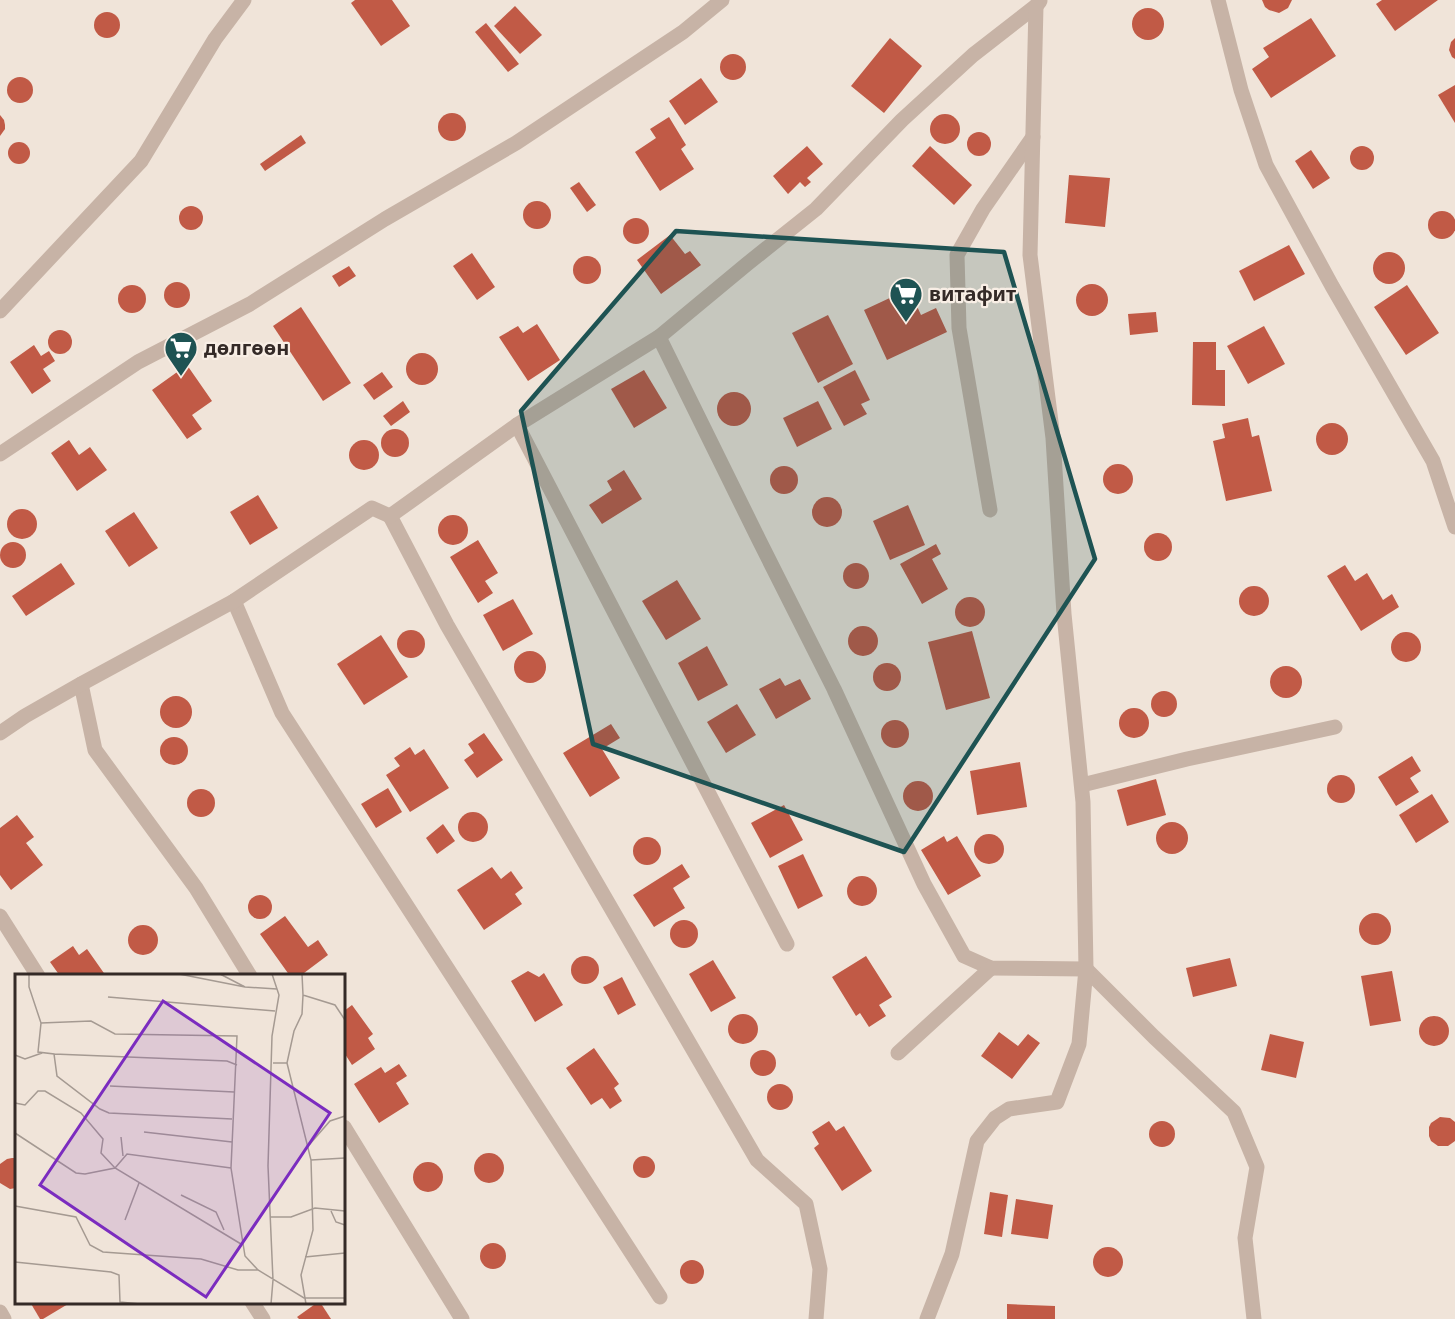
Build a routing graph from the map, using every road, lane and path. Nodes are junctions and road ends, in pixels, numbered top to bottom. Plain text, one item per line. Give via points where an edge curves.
1 (244, 0) edge
2 (722, 0) edge
3 (1218, 0) edge
4 (1038, 3) edge
5 (1033, 137) junction
6 (0, 311) edge
7 (659, 337) junction
8 (517, 425) junction
9 (0, 454) edge
10 (990, 510) dead end
11 (390, 516) junction
12 (1455, 527) edge
13 (234, 601) junction
14 (81, 684) junction
15 (1335, 727) dead end
16 (0, 733) edge
17 (1082, 785) junction
18 (0, 916) edge
19 (787, 944) dead end
20 (991, 968) junction
21 (1086, 969) junction
22 (37, 974) edge
23 (249, 974) edge
24 (898, 1053) dead end
25 (345, 1129) edge
26 (660, 1297) dead end
27 (253, 1304) edge
28 (0, 1312) edge
29 (4, 1319) edge
30 (262, 1319) edge
31 (462, 1319) edge
32 (816, 1319) edge
33 (927, 1319) edge
34 (1254, 1319) edge

1 - 6 street via 215,39 141,161
2 - 9 street via 683,32 516,143 250,304 138,362
3 - 12 street via 1241,90 1266,165 1433,461
4 - 5 street
4 - 7 street via 902,120 816,208
5 - 10 street via 983,209 957,255 959,328
5 - 17 street via 1030,255 1053,438 1064,614
7 - 8 street
7 - 20 street via 834,689 924,884 964,956
8 - 11 street
8 - 19 street
11 - 13 street via 372,508
11 - 32 street via 447,626 757,1160 806,1204 820,1269
13 - 14 street
13 - 26 street via 282,713
14 - 16 street
14 - 23 street via 95,750 196,888
15 - 17 street
17 - 21 street
18 - 22 street
20 - 21 street
20 - 24 street
21 - 33 street via 1079,1044 1057,1102 1009,1109 995,1118 977,1141 952,1254
21 - 34 street via 1234,1112 1257,1167 1245,1238
25 - 31 street
27 - 30 street
28 - 29 street

